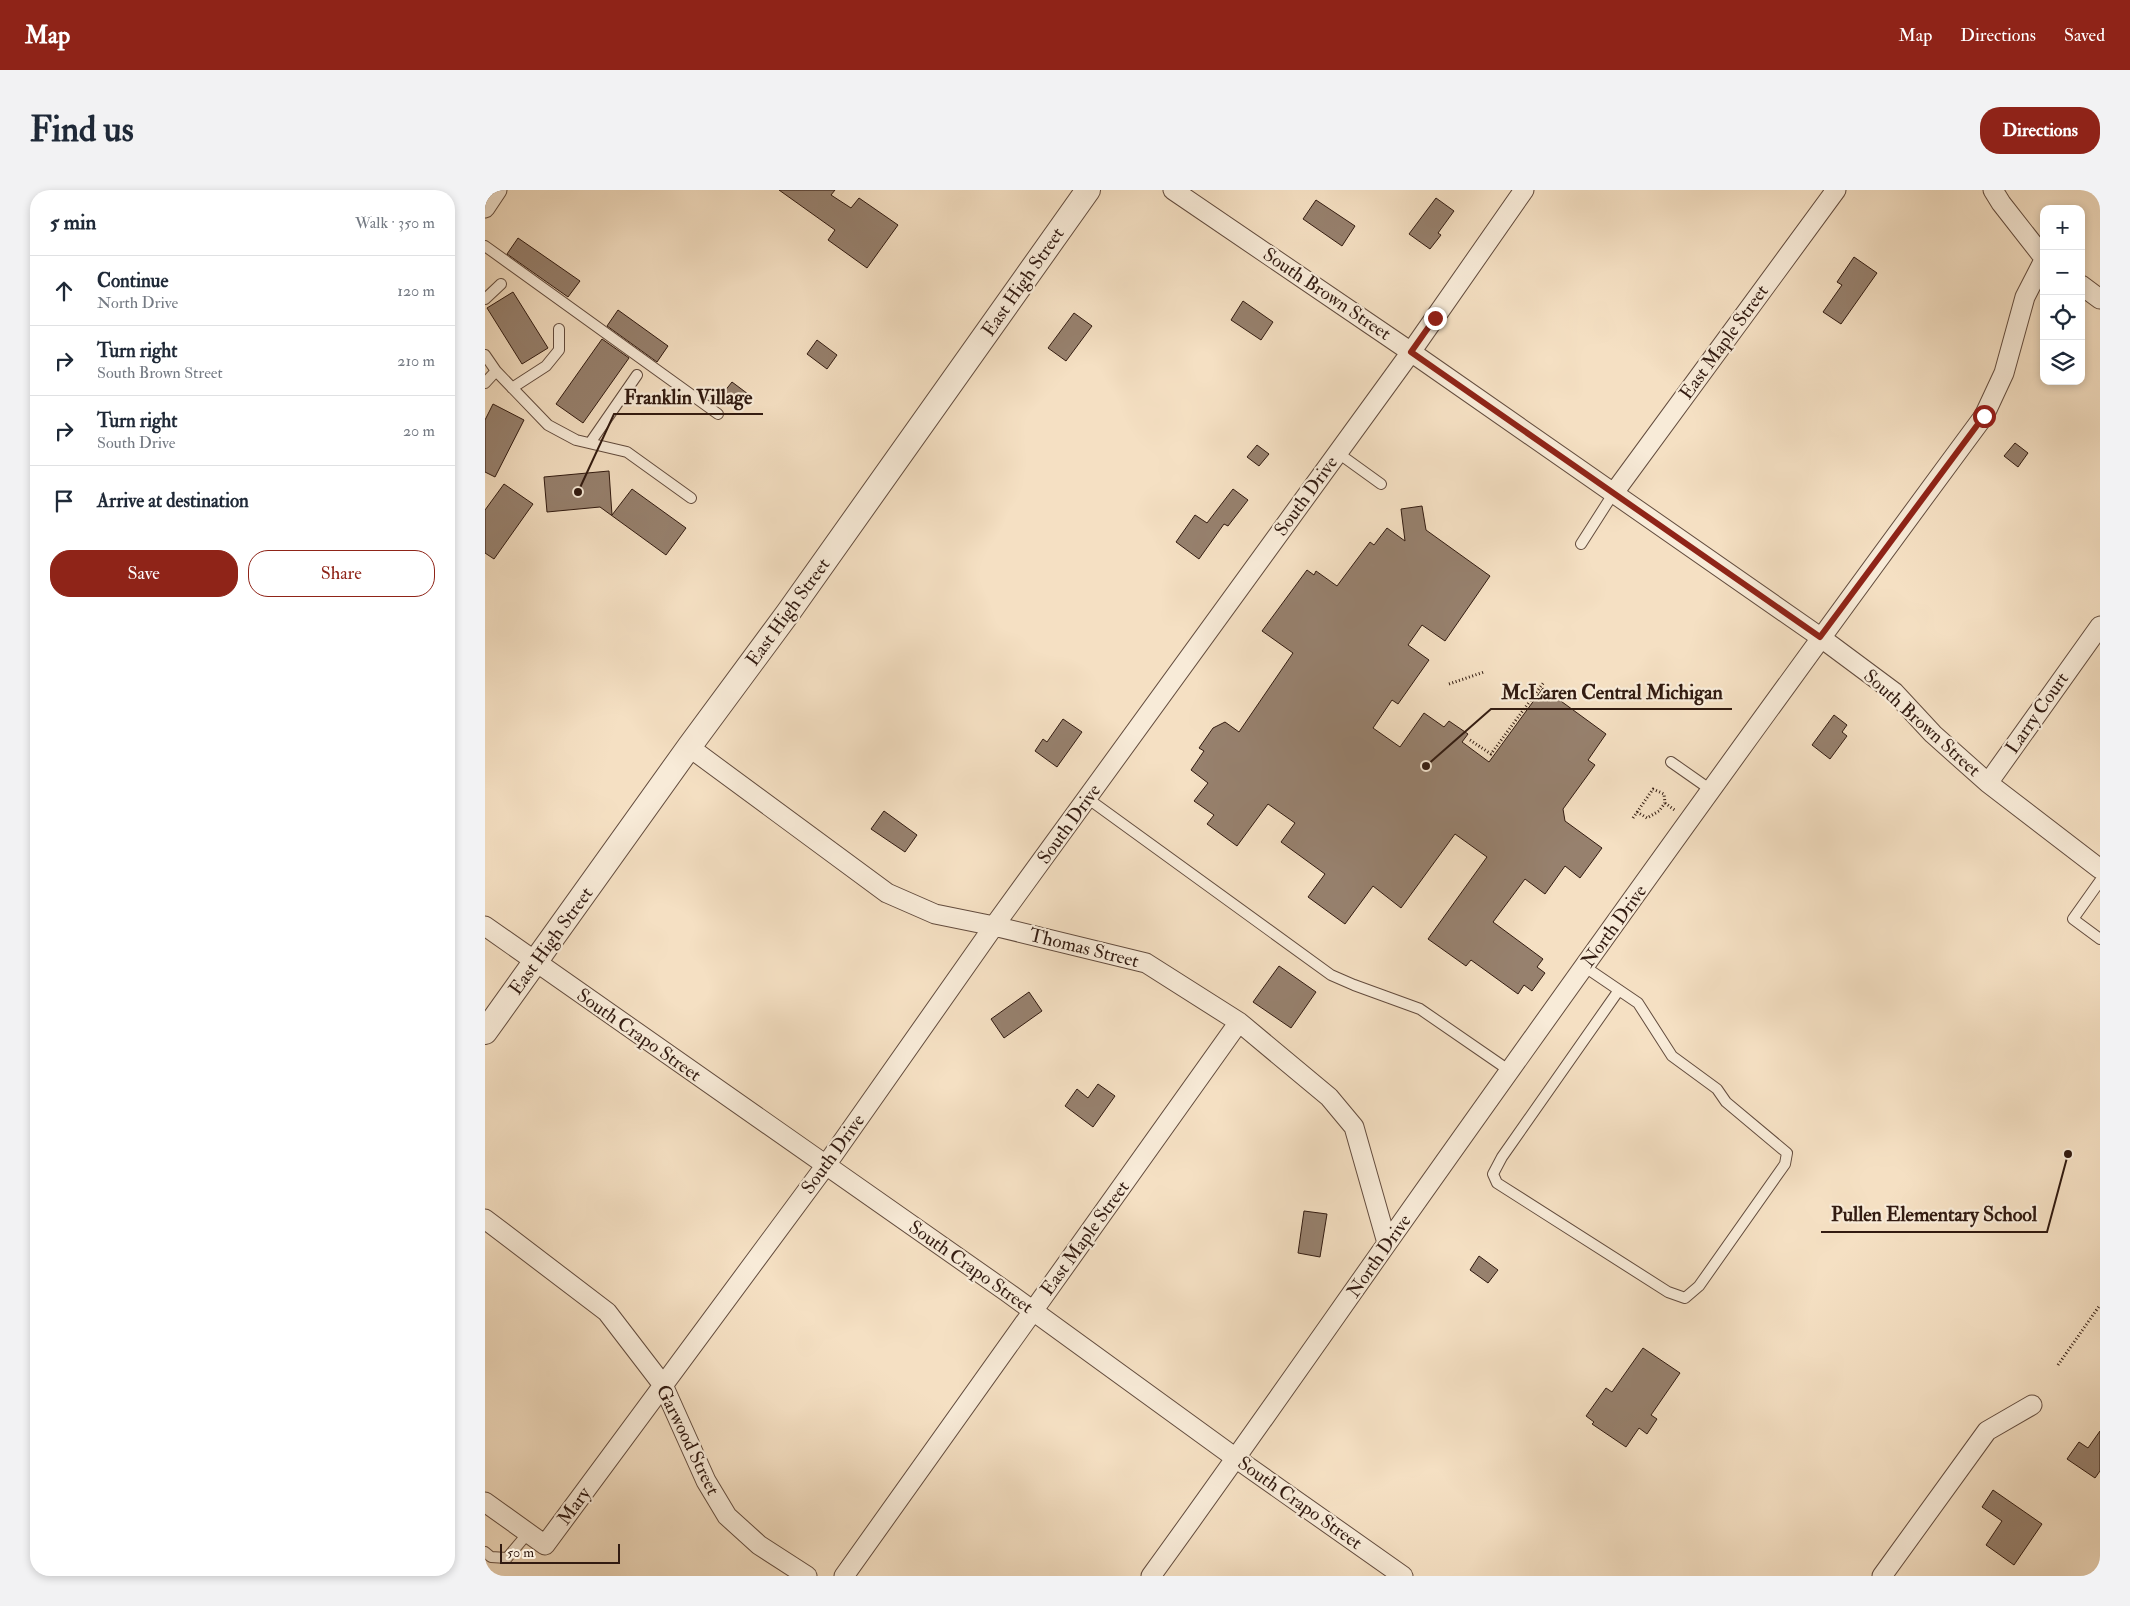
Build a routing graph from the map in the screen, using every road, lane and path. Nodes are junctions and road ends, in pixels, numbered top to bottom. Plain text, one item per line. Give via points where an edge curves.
1 (497, 190) edge
2 (1088, 190) edge
3 (1173, 190) edge
4 (1524, 190) edge
5 (1835, 190) edge
6 (1993, 190) edge
7 (485, 208) edge
8 (485, 246) edge
9 (2040, 254) edge
10 (2040, 267) edge
11 (501, 284) dead end
12 (2085, 288) edge
13 (485, 299) edge
14 (2100, 299) edge
15 (559, 329) dead end
16 (1411, 352) junction
17 (485, 355) edge
18 (495, 372) junction
19 (637, 375) dead end
20 (485, 383) edge
21 (512, 388) junction
22 (718, 414) dead end
23 (590, 443) junction
24 (1338, 453) junction
25 (1381, 484) dead end
26 (1613, 494) junction
27 (691, 498) dead end
28 (1581, 544) dead end
29 (2100, 626) edge
30 (1820, 637) junction
31 (1484, 672) dead end
32 (1544, 682) dead end
33 (1449, 684) dead end
34 (1470, 740) dead end
35 (689, 747) junction
36 (1671, 762) dead end
37 (1988, 783) junction
38 (1711, 790) junction
39 (1087, 798) junction
40 (1665, 803) junction
41 (1676, 811) dead end
42 (1637, 812) junction
43 (1633, 818) dead end
44 (2097, 862) edge
45 (2100, 881) edge
46 (485, 926) edge
47 (995, 926) junction
48 (2100, 939) edge
49 (536, 963) junction
50 (1585, 967) junction
51 (1619, 990) junction
52 (1239, 1022) junction
53 (485, 1032) edge
54 (1510, 1071) junction
55 (826, 1165) junction
56 (485, 1218) edge
57 (1387, 1243) junction
58 (2100, 1306) edge
59 (1033, 1310) junction
60 (2058, 1365) dead end
61 (663, 1385) junction
62 (2032, 1405) dead end
63 (610, 1456) joint
64 (1237, 1458) junction
65 (485, 1502) edge
66 (528, 1533) junction
67 (485, 1552) edge
68 (807, 1576) edge
69 (844, 1576) edge
70 (1151, 1576) edge
71 (1403, 1576) edge
72 (1882, 1576) edge

1 - 7 street
2 - 35 street, East High Street
3 - 16 street, South Brown Street
4 - 16 street, South Drive
5 - 26 street, East Maple Street
6 - 9 street, North Drive
8 - 22 lane
10 - 30 street, North Drive via 2025,297 2004,374 1984,416
11 - 13 lane
12 - 14 street
15 - 21 lane via 559,350 547,366
16 - 24 street, South Drive
16 - 26 street, South Brown Street
17 - 18 lane
18 - 20 lane
18 - 21 lane
19 - 23 lane
21 - 23 lane via 548,426
23 - 27 lane via 627,452
24 - 25 lane
24 - 39 street, South Drive
26 - 28 lane
26 - 30 street, South Brown Street
29 - 37 street, Larry Court
30 - 37 street, South Brown Street via 1894,692 1933,734
30 - 38 street, North Drive
31 - 33 path
32 - 34 path via 1491,754
35 - 47 street, Thomas Street via 887,893 935,914
35 - 49 street, East High Street
36 - 38 lane
37 - 44 street, South Brown Street
38 - 50 street, North Drive
39 - 47 street, South Drive
39 - 54 lane via 1331,975 1420,1009
40 - 41 path
40 - 42 path via 1647,818
40 - 42 path via 1664,794 1653,789
42 - 43 path
45 - 48 lane via 2073,920
46 - 49 street, South Crapo Street
47 - 52 street, Thomas Street via 1146,963
47 - 55 street, South Drive
49 - 53 street, East High Street
49 - 55 street, South Crapo Street
50 - 51 lane
50 - 54 street, North Drive
51 - 51 lane via 1638,1003 1672,1056 1717,1089 1726,1102 1787,1153 1785,1164 1699,1286 1685,1298 1668,1292 1497,1183 1493,1174
52 - 57 street, Thomas Street via 1329,1097 1354,1127
52 - 59 street, East Maple Street
54 - 57 street, North Drive
55 - 59 street, South Crapo Street
55 - 61 street, South Drive
56 - 61 street, Garwood Street via 607,1312
57 - 64 street, North Drive
58 - 60 path
59 - 64 street, South Crapo Street
59 - 69 street, East Maple Street
61 - 63 street, South Drive
61 - 68 street, Garwood Street via 706,1481 727,1516 759,1545
62 - 72 street via 1987,1431
63 - 66 street, Mary via 545,1545
64 - 70 street, North Drive
64 - 71 street, South Crapo Street
65 - 66 street, Mary
66 - 67 lane via 507,1558 491,1557

